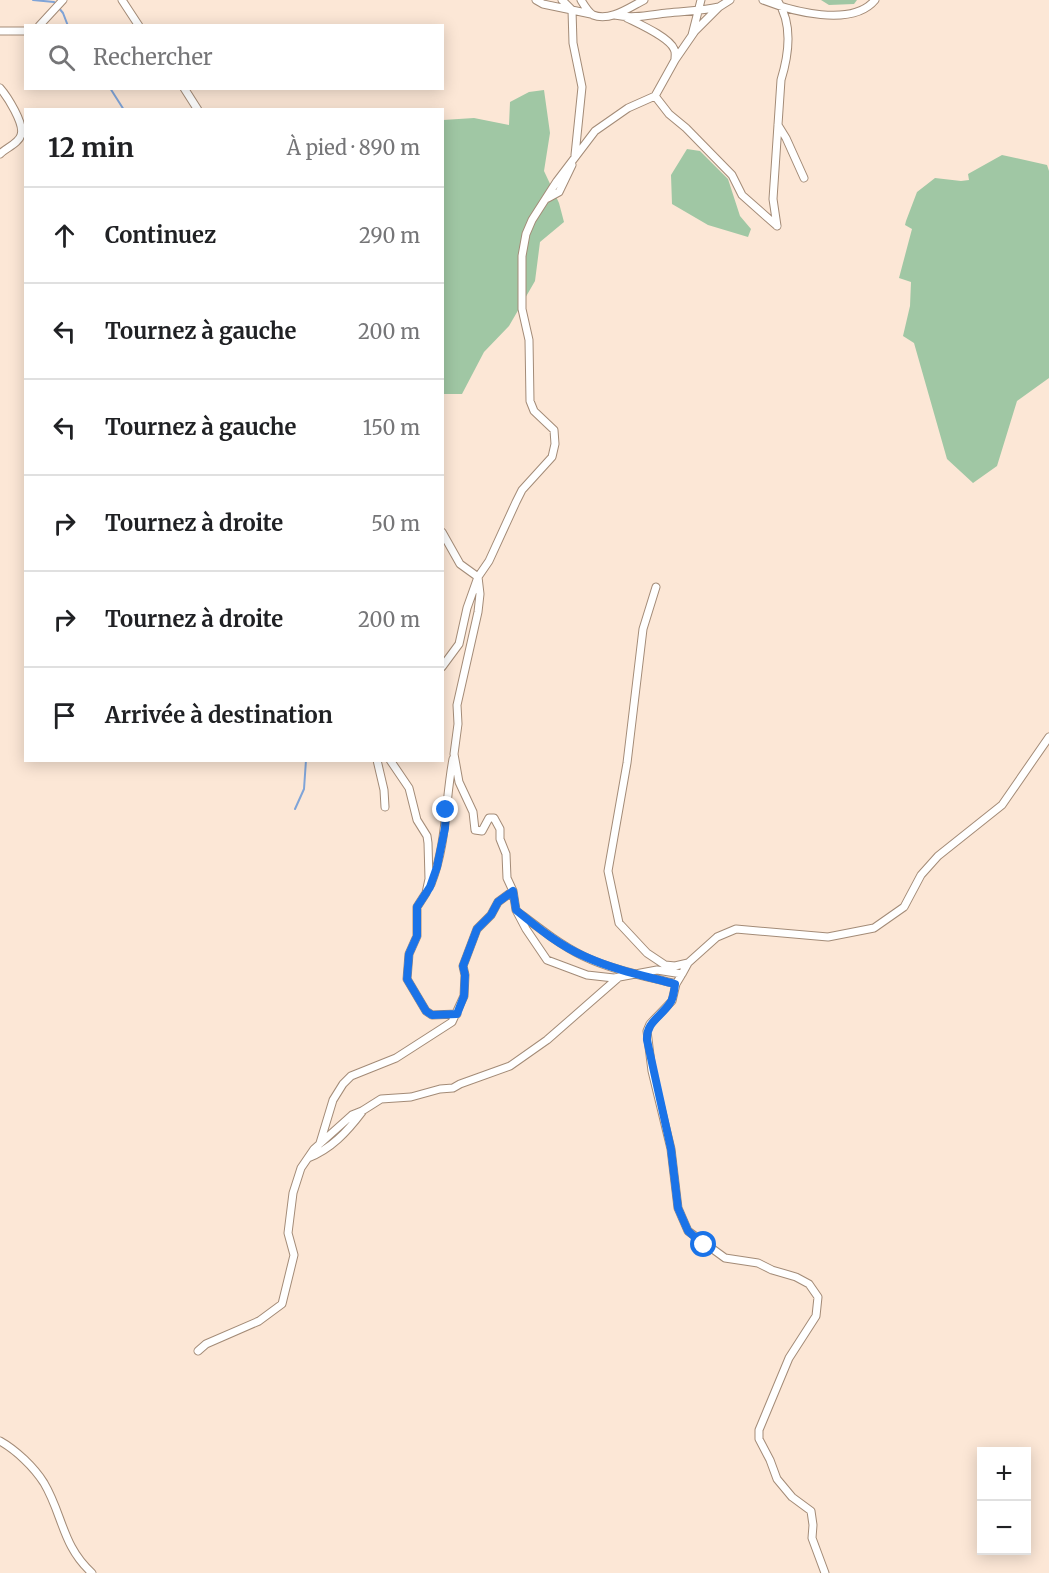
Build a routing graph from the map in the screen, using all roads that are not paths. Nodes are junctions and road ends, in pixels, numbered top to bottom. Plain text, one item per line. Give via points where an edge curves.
1 (122, 0) edge
2 (536, 0) edge
3 (562, 0) edge
4 (581, 0) edge
5 (644, 0) edge
6 (701, 0) edge
7 (730, 0) edge
8 (763, 0) edge
9 (777, 0) edge
10 (875, 0) edge
11 (59, 4) edge
12 (719, 7) junction
13 (783, 8) junction
14 (572, 10) junction
15 (698, 12) junction
16 (591, 14) junction
17 (615, 15) junction
18 (625, 17) junction
19 (41, 24) edge
20 (138, 24) edge
21 (0, 31) edge
22 (24, 31) edge
23 (691, 36) junction
24 (675, 60) junction
25 (0, 88) edge
26 (185, 90) edge
27 (655, 96) junction
28 (197, 108) edge
29 (778, 125) junction
30 (0, 154) edge
31 (575, 158) junction
32 (804, 178) dead end
33 (444, 535) edge
34 (478, 578) junction
35 (656, 587) dead end
36 (444, 665) edge
37 (1049, 737) edge
38 (454, 754) junction
39 (377, 762) edge
40 (391, 762) edge
41 (385, 807) dead end
42 (513, 891) junction
43 (426, 893) junction
44 (516, 910) junction
45 (688, 963) junction
46 (637, 974) junction
47 (682, 974) junction
48 (619, 977) junction
49 (675, 984) junction
50 (457, 1014) junction
51 (362, 1111) junction
52 (320, 1144) junction
53 (308, 1158) junction
54 (198, 1351) dead end
55 (0, 1441) edge
56 (92, 1573) edge
57 (825, 1573) edge

1 - 20 street
2 - 14 street
3 - 14 street
4 - 16 street
5 - 17 street
6 - 15 street
7 - 12 street
8 - 13 street
9 - 13 street
10 - 13 street via 858,12 840,15
11 - 19 street
12 - 15 street
12 - 23 street
13 - 29 street via 788,24
14 - 16 street
14 - 31 street via 573,43 582,87
15 - 18 street
15 - 23 street
16 - 17 street
17 - 18 street
18 - 24 street via 667,41 674,49
21 - 22 street
23 - 24 street
24 - 27 street
25 - 30 street via 22,125 17,141
26 - 28 street
27 - 29 street via 732,175 742,195 777,226 773,199
27 - 31 street via 628,108 595,131
29 - 32 street
31 - 34 street via 532,220 522,256 530,401 534,411 554,430 552,457 522,490
33 - 34 street via 460,564
34 - 36 street via 459,644
34 - 38 street via 478,612 457,705
35 - 45 street via 643,629 627,763 608,871 620,923 647,953 665,965
37 - 45 street via 1002,805 938,856 921,875 904,907 874,928 828,937 736,929 717,937
38 - 42 street via 475,830 482,831 489,818 497,821
38 - 43 street via 439,858
39 - 41 street
40 - 43 street via 409,788 417,820 427,836
42 - 44 street
42 - 50 street via 498,902 477,929 463,966 464,996
43 - 50 street via 417,907 417,936 409,954 407,979 426,1011 432,1015
44 - 46 street via 553,939 584,956
44 - 48 street via 547,960 587,975
45 - 47 street
46 - 47 street via 657,970
46 - 48 street
46 - 49 street
47 - 49 street
48 - 51 street via 548,1040 510,1066 453,1088 381,1099
49 - 57 street via 672,1001 647,1031 652,1071 671,1149 678,1208 688,1231 724,1258 758,1263 796,1277 809,1284 818,1297 816,1316 789,1358 759,1430 759,1439 777,1479 811,1511 812,1538
50 - 52 street via 441,1031 396,1058 351,1076 333,1100
51 - 52 street via 352,1115
51 - 53 street via 341,1137
52 - 53 street
53 - 54 street via 293,1193 288,1233 294,1255 282,1304 259,1321
55 - 56 street via 10,1446 44,1483 69,1543 79,1561

